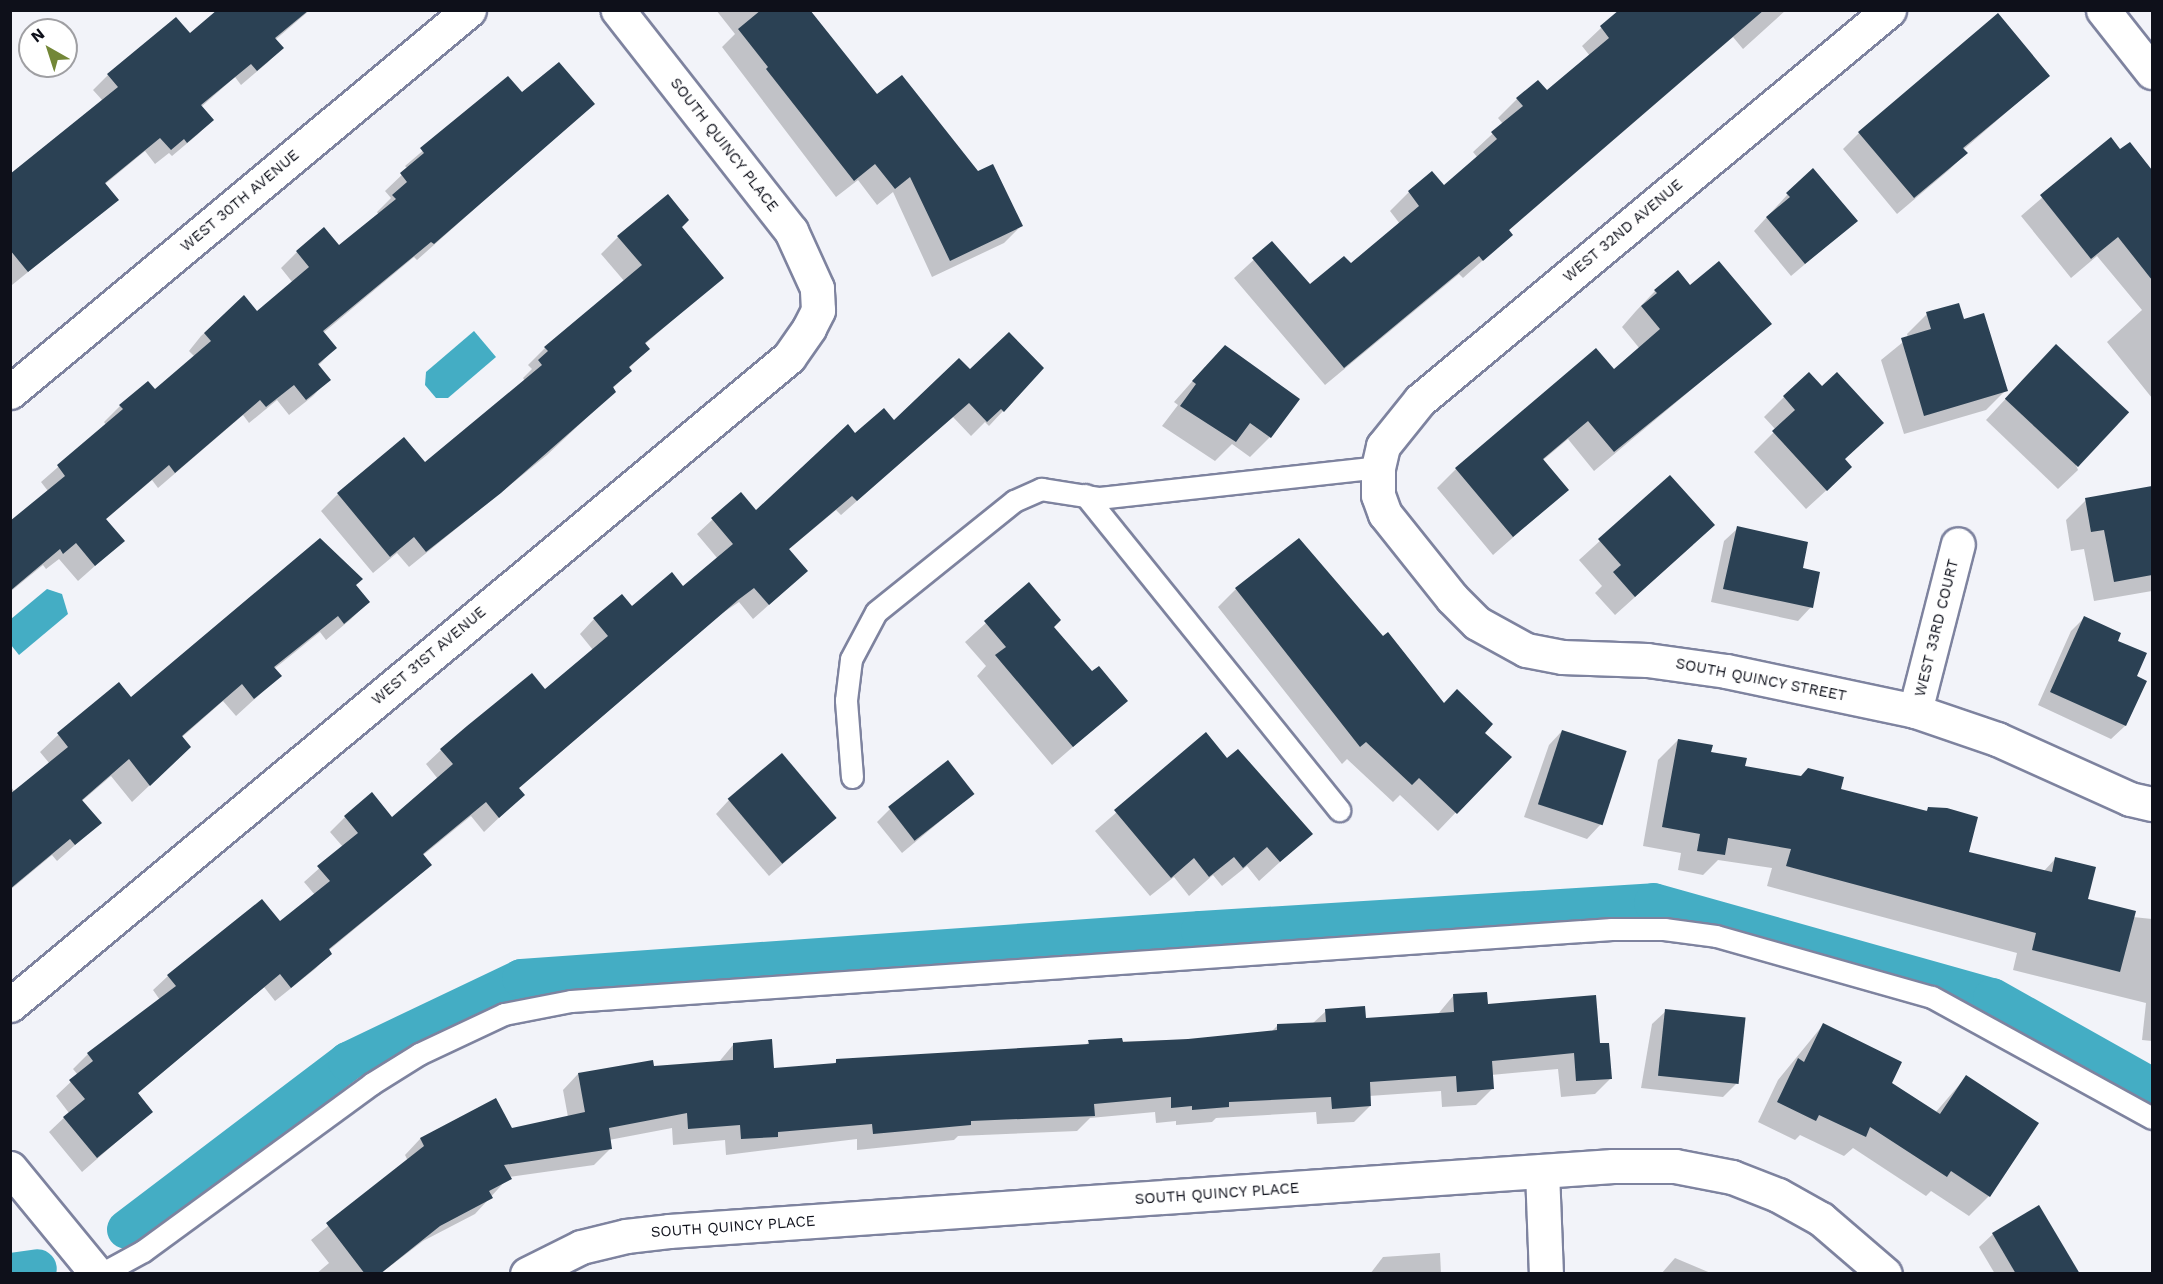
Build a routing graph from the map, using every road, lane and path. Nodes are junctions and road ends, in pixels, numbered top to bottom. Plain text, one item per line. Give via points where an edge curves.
1 (469, 10) edge
2 (618, 10) edge
3 (1889, 10) edge
4 (2103, 10) edge
5 (2152, 72) edge
6 (817, 288) joint
7 (10, 392) edge
8 (1378, 467) junction
9 (1085, 495) junction
10 (1958, 544) dead end
11 (1916, 711) junction
12 (852, 777) dead end
13 (2152, 804) edge
14 (1339, 810) dead end
15 (10, 1005) edge
16 (2152, 1118) edge
17 (10, 1168) edge
18 (1542, 1172) junction
19 (99, 1274) edge
20 (527, 1274) edge
21 (1546, 1274) edge
22 (1885, 1274) edge

1 - 7 street, WEST 30TH AVENUE
2 - 6 street, SOUTH QUINCY PLACE via 791,231
3 - 8 street, WEST 32ND AVENUE via 1420,400 1383,446
4 - 5 street
6 - 15 street, WEST 31ST AVENUE via 818,310 789,357
8 - 9 lane via 1099,498
8 - 11 street, SOUTH QUINCY STREET via 1378,495 1385,514 1452,598 1477,623 1526,650 1562,657 1647,660 1726,670
9 - 12 lane via 1041,489 1014,501 876,612 851,659 846,700
9 - 14 lane
10 - 11 street, WEST 33RD COURT
11 - 13 street, SOUTH QUINCY STREET via 1997,739 2130,799
16 - 19 lane via 1932,997 1716,936 1664,929 571,1001 504,1014 419,1054 371,1084 144,1251
17 - 19 street
18 - 20 street, SOUTH QUINCY PLACE via 669,1231 626,1236 581,1248
18 - 21 street
18 - 22 street, SOUTH QUINCY PLACE via 1675,1166 1732,1177 1778,1195 1821,1219

